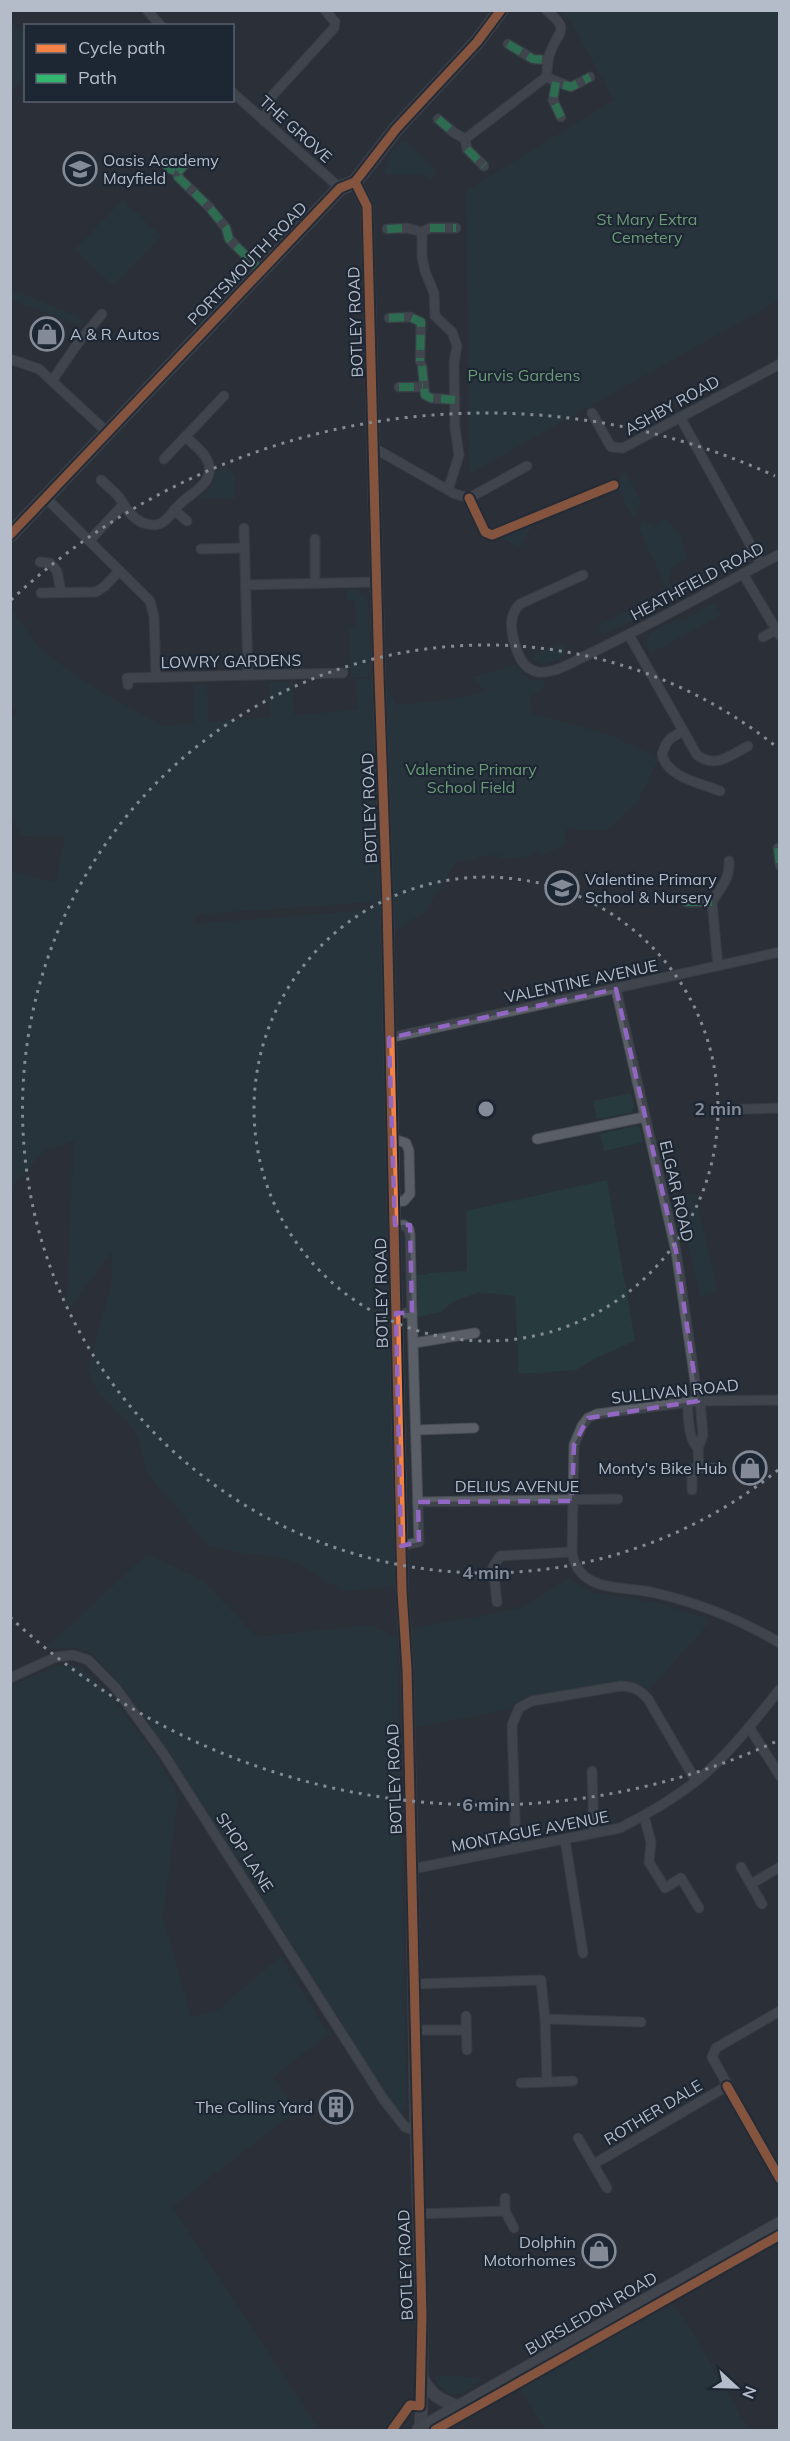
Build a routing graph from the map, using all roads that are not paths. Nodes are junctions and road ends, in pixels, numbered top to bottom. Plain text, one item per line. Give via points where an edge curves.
1 (147, 10) edge
2 (325, 10) edge
3 (501, 10) edge
4 (546, 10) edge
5 (159, 24) edge
6 (508, 44) dead end
7 (548, 60) junction
8 (546, 77) junction
9 (590, 77) dead end
10 (560, 83) junction
11 (234, 94) edge
12 (561, 117) dead end
13 (438, 119) dead end
14 (264, 121) junction
15 (466, 144) junction
16 (189, 160) dead end
17 (163, 162) dead end
18 (484, 166) dead end
19 (178, 172) junction
20 (355, 182) junction
21 (340, 188) junction
22 (456, 228) dead end
23 (387, 229) dead end
24 (426, 230) junction
25 (261, 270) junction
26 (102, 314) dead end
27 (435, 316) junction
28 (389, 318) dead end
29 (421, 322) junction
30 (10, 359) edge
31 (780, 364) edge
32 (52, 381) junction
33 (399, 387) dead end
34 (423, 387) junction
35 (224, 396) dead end
36 (455, 400) junction
37 (592, 413) dead end
38 (680, 417) junction
39 (107, 432) junction
40 (186, 437) junction
41 (374, 448) junction
42 (164, 459) dead end
43 (527, 466) dead end
44 (101, 480) dead end
45 (448, 490) junction
46 (46, 498) junction
47 (122, 506) junction
48 (174, 510) junction
49 (187, 521) dead end
50 (244, 528) dead end
51 (10, 535) edge
52 (315, 540) dead end
53 (89, 541) junction
54 (244, 548) junction
55 (201, 549) dead end
56 (780, 554) edge
57 (40, 562) dead end
58 (761, 564) junction
59 (119, 571) junction
60 (743, 574) junction
61 (584, 575) dead end
62 (376, 582) junction
63 (315, 583) junction
64 (246, 585) junction
65 (61, 592) junction
66 (41, 593) dead end
67 (778, 633) edge
68 (629, 634) junction
69 (763, 637) dead end
70 (343, 674) dead end
71 (248, 675) junction
72 (156, 677) junction
73 (128, 685) dead end
74 (683, 731) junction
75 (748, 746) dead end
76 (720, 791) dead end
77 (778, 848) dead end
78 (729, 861) dead end
79 (780, 865) edge
80 (686, 902) dead end
81 (712, 902) junction
82 (780, 952) edge
83 (718, 966) junction
84 (616, 989) junction
85 (389, 1038) junction
86 (780, 1108) edge
87 (717, 1110) dead end
88 (644, 1117) junction
89 (537, 1139) dead end
90 (395, 1225) junction
91 (396, 1313) junction
92 (412, 1313) junction
93 (475, 1333) dead end
94 (414, 1343) junction
95 (780, 1400) edge
96 (698, 1401) junction
97 (687, 1402) junction
98 (474, 1428) dead end
99 (416, 1430) junction
100 (698, 1448) junction
101 (416, 1467) junction
102 (699, 1468) junction
103 (722, 1468) dead end
104 (399, 1469) junction
105 (692, 1491) dead end
106 (618, 1500) dead end
107 (572, 1501) junction
108 (418, 1502) junction
109 (401, 1546) junction
110 (572, 1552) junction
111 (496, 1602) dead end
112 (780, 1643) edge
113 (10, 1678) edge
114 (780, 1689) edge
115 (749, 1727) junction
116 (592, 1771) dead end
117 (780, 1776) edge
118 (696, 1781) junction
119 (644, 1816) junction
120 (594, 1833) junction
121 (565, 1840) junction
122 (516, 1849) junction
123 (741, 1867) dead end
124 (780, 1867) edge
125 (412, 1869) junction
126 (751, 1884) junction
127 (762, 1905) dead end
128 (699, 1908) dead end
129 (583, 1953) dead end
130 (413, 1984) junction
131 (780, 2011) edge
132 (466, 2016) dead end
133 (545, 2019) junction
134 (641, 2022) dead end
135 (414, 2030) junction
136 (466, 2030) junction
137 (467, 2050) dead end
138 (547, 2081) junction
139 (573, 2081) dead end
140 (521, 2083) dead end
141 (727, 2086) junction
142 (416, 2131) junction
143 (578, 2138) dead end
144 (594, 2164) junction
145 (780, 2179) edge
146 (607, 2188) dead end
147 (505, 2198) dead end
148 (505, 2211) junction
149 (418, 2214) junction
150 (780, 2224) edge
151 (514, 2228) dead end
152 (422, 2376) junction
153 (459, 2407) junction
154 (420, 2430) edge

1 - 5 street
2 - 14 street via 335,22 334,28 272,96
3 - 20 main road via 477,42 396,129
4 - 7 street via 562,30
6 - 7 street via 533,59
7 - 8 street
8 - 10 street
8 - 15 street
9 - 10 street via 571,87
10 - 12 street via 553,102
11 - 14 street, THE GROVE
13 - 15 street
14 - 21 street, THE GROVE
15 - 18 street
16 - 19 street
17 - 19 street
19 - 25 street via 178,177 226,228 229,239
20 - 21 main road, PORTSMOUTH ROAD
20 - 41 main road, BOTLEY ROAD via 367,206
21 - 25 main road, PORTSMOUTH ROAD
22 - 24 street
23 - 24 street
24 - 27 street via 422,257 434,293
25 - 39 main road, PORTSMOUTH ROAD
26 - 32 street
27 - 29 street
27 - 36 street via 455,339
28 - 29 street via 410,317
29 - 34 street
30 - 32 street via 39,369
31 - 38 street, ASHBY ROAD
32 - 39 street
33 - 34 street
34 - 36 street via 427,398
35 - 40 street
36 - 45 street via 459,455
37 - 38 street, ASHBY ROAD via 606,440 617,449
38 - 58 street
39 - 46 main road, PORTSMOUTH ROAD
40 - 42 street
40 - 48 street via 204,454 210,466 202,487
41 - 45 street
41 - 62 main road, BOTLEY ROAD
43 - 45 street via 469,498
44 - 47 street
46 - 51 main road, PORTSMOUTH ROAD
46 - 53 street
47 - 48 street via 137,520 153,525 169,519
47 - 53 street
48 - 49 street
50 - 54 street
52 - 63 street
53 - 59 street
54 - 55 street
54 - 64 street
56 - 58 street, HEATHFIELD ROAD
57 - 65 street via 50,563 57,571
58 - 60 street, HEATHFIELD ROAD
59 - 65 street via 96,592
59 - 72 street via 150,602
60 - 67 street
60 - 68 street, HEATHFIELD ROAD
61 - 68 street, HEATHFIELD ROAD via 515,609 512,635 525,666 549,671
62 - 63 street
62 - 85 main road, BOTLEY ROAD
63 - 64 street
64 - 71 street
65 - 66 street
67 - 69 street
68 - 74 street
70 - 71 street, LOWRY GARDENS
71 - 72 street, LOWRY GARDENS
72 - 73 street, LOWRY GARDENS via 127,678
74 - 75 street via 698,755 709,762 722,761
74 - 76 street via 666,744 663,754 667,766
77 - 79 street
78 - 81 street via 730,873
80 - 81 street
81 - 83 street
82 - 83 street, VALENTINE AVENUE
83 - 84 street, VALENTINE AVENUE
84 - 85 street, VALENTINE AVENUE
84 - 88 street, ELGAR ROAD
85 - 90 main road, BOTLEY ROAD
86 - 87 street
88 - 89 street
88 - 96 street, ELGAR ROAD via 676,1251
90 - 91 main road, BOTLEY ROAD
90 - 92 street via 409,1229
91 - 92 street
91 - 104 main road, BOTLEY ROAD
92 - 94 street
93 - 94 street
94 - 99 street
95 - 96 street, SULLIVAN ROAD
96 - 97 street, SULLIVAN ROAD
96 - 100 street, ELGAR ROAD via 703,1435
97 - 100 street via 691,1437
97 - 107 street, SULLIVAN ROAD via 588,1418 574,1445
98 - 99 street
99 - 101 street
100 - 102 street
101 - 104 street
101 - 108 street
102 - 103 street
102 - 105 street via 692,1469
104 - 109 main road, BOTLEY ROAD
106 - 107 street, DELIUS AVENUE
107 - 108 street, DELIUS AVENUE
107 - 110 street, SULLIVAN ROAD
108 - 109 street via 419,1542
109 - 125 main road, BOTLEY ROAD
110 - 111 street via 500,1556 493,1567
110 - 112 street, SULLIVAN ROAD via 577,1568 590,1581 695,1604
113 - 142 street, SHOP LANE via 56,1657 73,1655 88,1660 115,1687 163,1753 384,2100 405,2127
114 - 115 street, MONTAGUE AVENUE
115 - 117 street
115 - 118 street, MONTAGUE AVENUE
116 - 120 street
118 - 119 street, MONTAGUE AVENUE
118 - 122 street via 648,1700 630,1686 532,1701 519,1708 512,1725
119 - 120 street, MONTAGUE AVENUE via 620,1828
119 - 128 street via 651,1842 649,1862 666,1888 681,1878
120 - 121 street, MONTAGUE AVENUE
121 - 122 street, MONTAGUE AVENUE
121 - 129 street
122 - 125 street, MONTAGUE AVENUE
123 - 126 street
124 - 126 street
125 - 130 main road, BOTLEY ROAD
126 - 127 street
130 - 133 street via 541,1980
130 - 135 main road, BOTLEY ROAD
131 - 141 street via 713,2052
132 - 136 street
133 - 134 street
133 - 138 street
135 - 136 street
135 - 142 main road, BOTLEY ROAD
136 - 137 street
138 - 139 street
138 - 140 street
141 - 144 street, ROTHER DALE
141 - 145 street
142 - 149 main road, BOTLEY ROAD
143 - 144 street, ROTHER DALE
144 - 146 street, ROTHER DALE
147 - 148 street
148 - 149 street
148 - 151 street
149 - 152 main road, BOTLEY ROAD
150 - 153 main road, BURSLEDON ROAD
152 - 153 main road via 432,2395
152 - 154 main road, BOTLEY ROAD
153 - 154 main road, BURSLEDON ROAD

